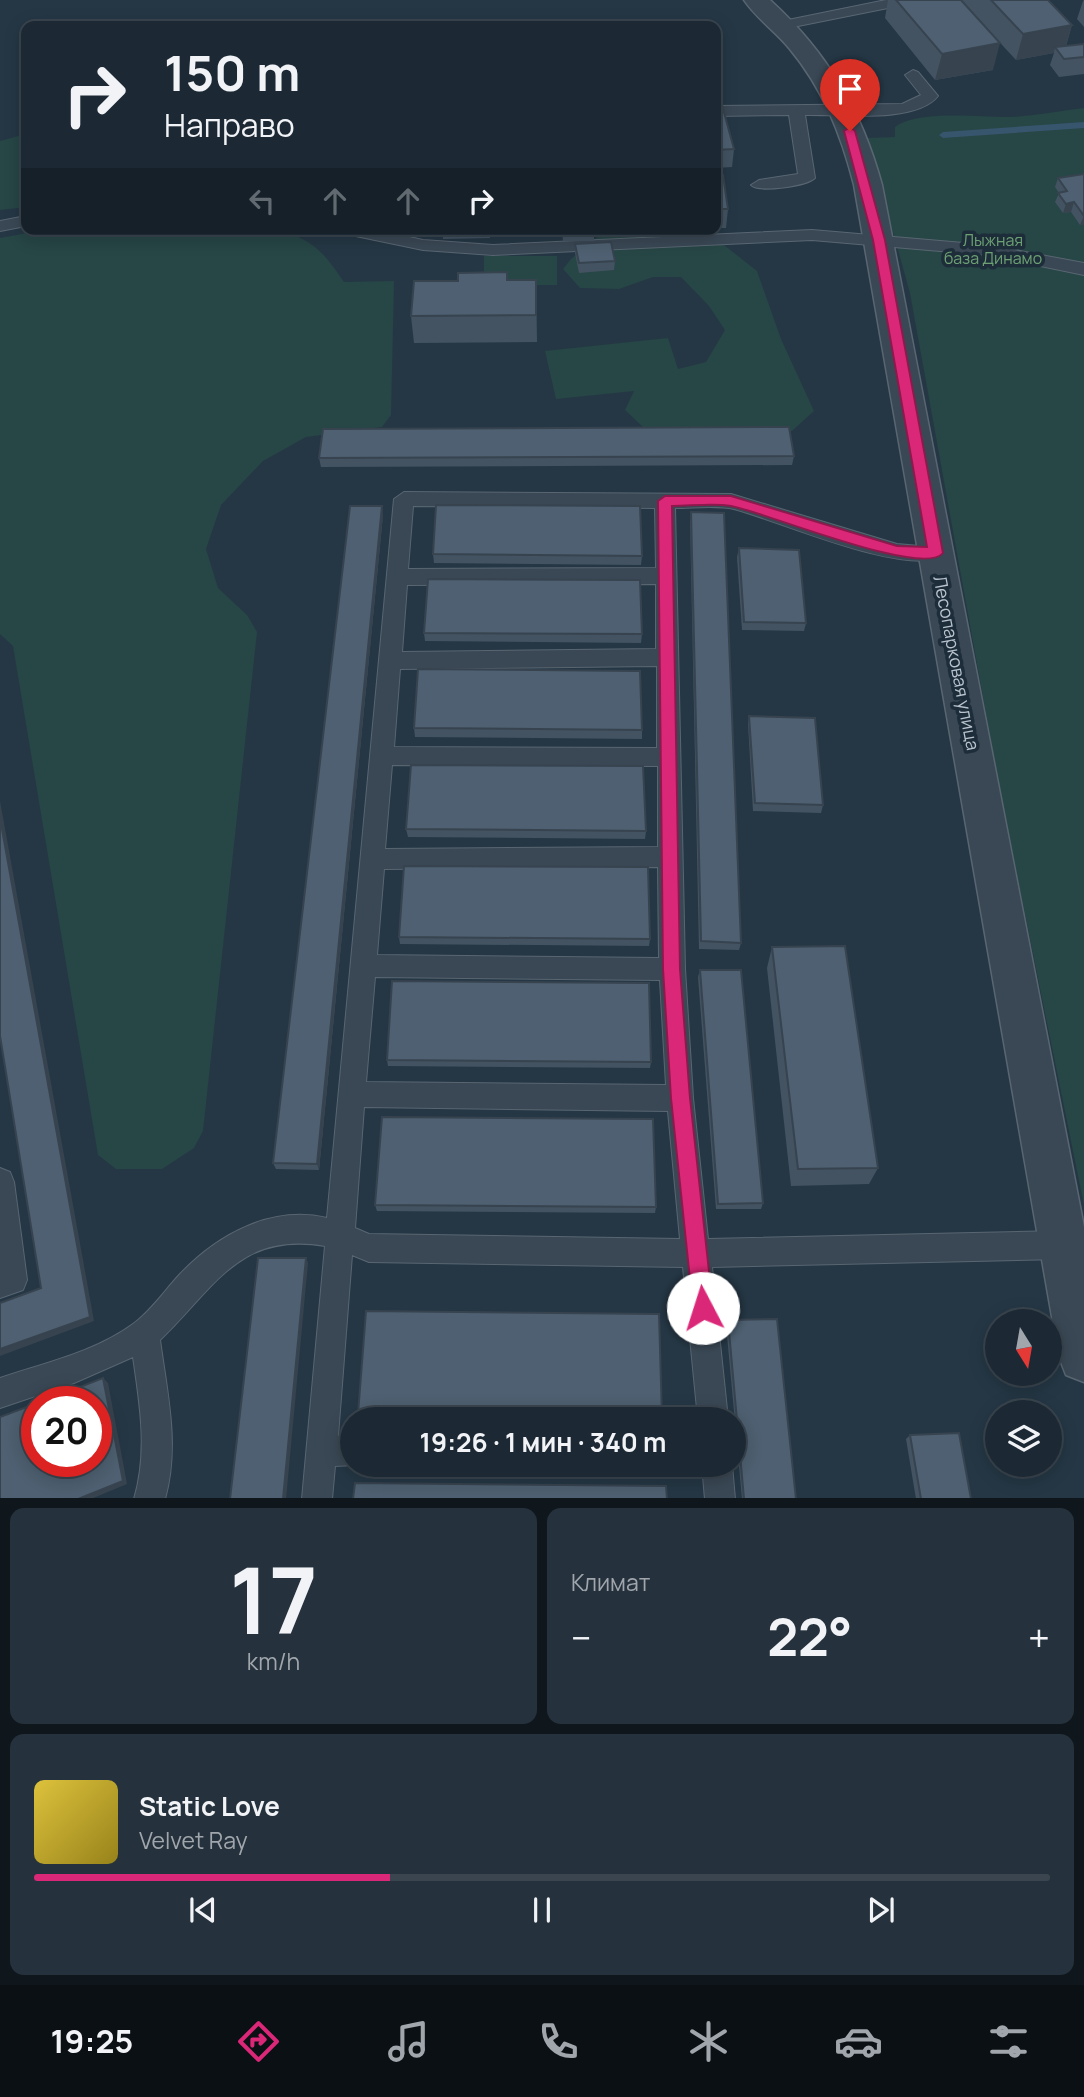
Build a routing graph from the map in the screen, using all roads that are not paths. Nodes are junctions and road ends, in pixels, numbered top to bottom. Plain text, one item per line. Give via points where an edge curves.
1 (756, 0) edge
2 (908, 0) edge
3 (783, 25) junction
4 (912, 75) dead end
5 (843, 109) junction
6 (796, 110) junction
7 (721, 111) edge
8 (759, 185) dead end
9 (21, 222) edge
10 (0, 226) edge
11 (376, 235) edge
12 (879, 240) junction
13 (1084, 269) edge
14 (665, 501) junction
15 (936, 553) junction
16 (666, 576) junction
17 (397, 577) junction
18 (667, 657) junction
19 (390, 661) junction
20 (382, 756) junction
21 (668, 757) junction
22 (670, 858) junction
23 (372, 859) junction
24 (363, 966) junction
25 (672, 969) junction
26 (352, 1094) junction
27 (680, 1098) junction
28 (0, 1182) edge
29 (340, 1234) junction
30 (1062, 1245) junction
31 (698, 1253) junction
32 (0, 1284) edge
33 (144, 1333) junction
34 (1084, 1357) edge
35 (0, 1393) edge
36 (712, 1407) edge
37 (321, 1451) junction
38 (340, 1451) edge
39 (718, 1477) edge
40 (149, 1498) edge
41 (317, 1498) edge
42 (720, 1498) edge

1 - 3 street, Лесопарковая улица
2 - 3 lane
3 - 5 street, Лесопарковая улица via 821,71
4 - 5 lane via 930,96 921,104 902,109
5 - 6 lane
5 - 12 street, Лесопарковая улица
6 - 7 lane
6 - 8 lane via 807,178
9 - 10 lane
11 - 12 lane via 423,245 493,250 812,235
12 - 13 lane via 987,250
12 - 15 street, Лесопарковая улица
14 - 15 lane via 731,501 897,552
14 - 16 lane
14 - 17 lane via 404,499
15 - 30 street, Лесопарковая улица
16 - 17 lane
16 - 18 lane
17 - 19 lane
18 - 19 lane
18 - 21 lane
19 - 20 lane
20 - 21 lane
20 - 23 lane
21 - 22 lane
22 - 23 lane
22 - 25 lane
23 - 24 lane
24 - 25 lane
24 - 26 lane
25 - 27 lane
26 - 27 lane
26 - 29 lane
27 - 31 lane
28 - 32 lane via 13,1280
29 - 31 lane via 369,1248
29 - 33 lane via 303,1227 252,1235 207,1268
29 - 37 lane
30 - 31 lane
30 - 34 street, Лесопарковая улица
31 - 36 lane
33 - 35 lane via 111,1352
33 - 40 lane via 157,1480
37 - 38 lane
37 - 41 lane
39 - 42 lane

